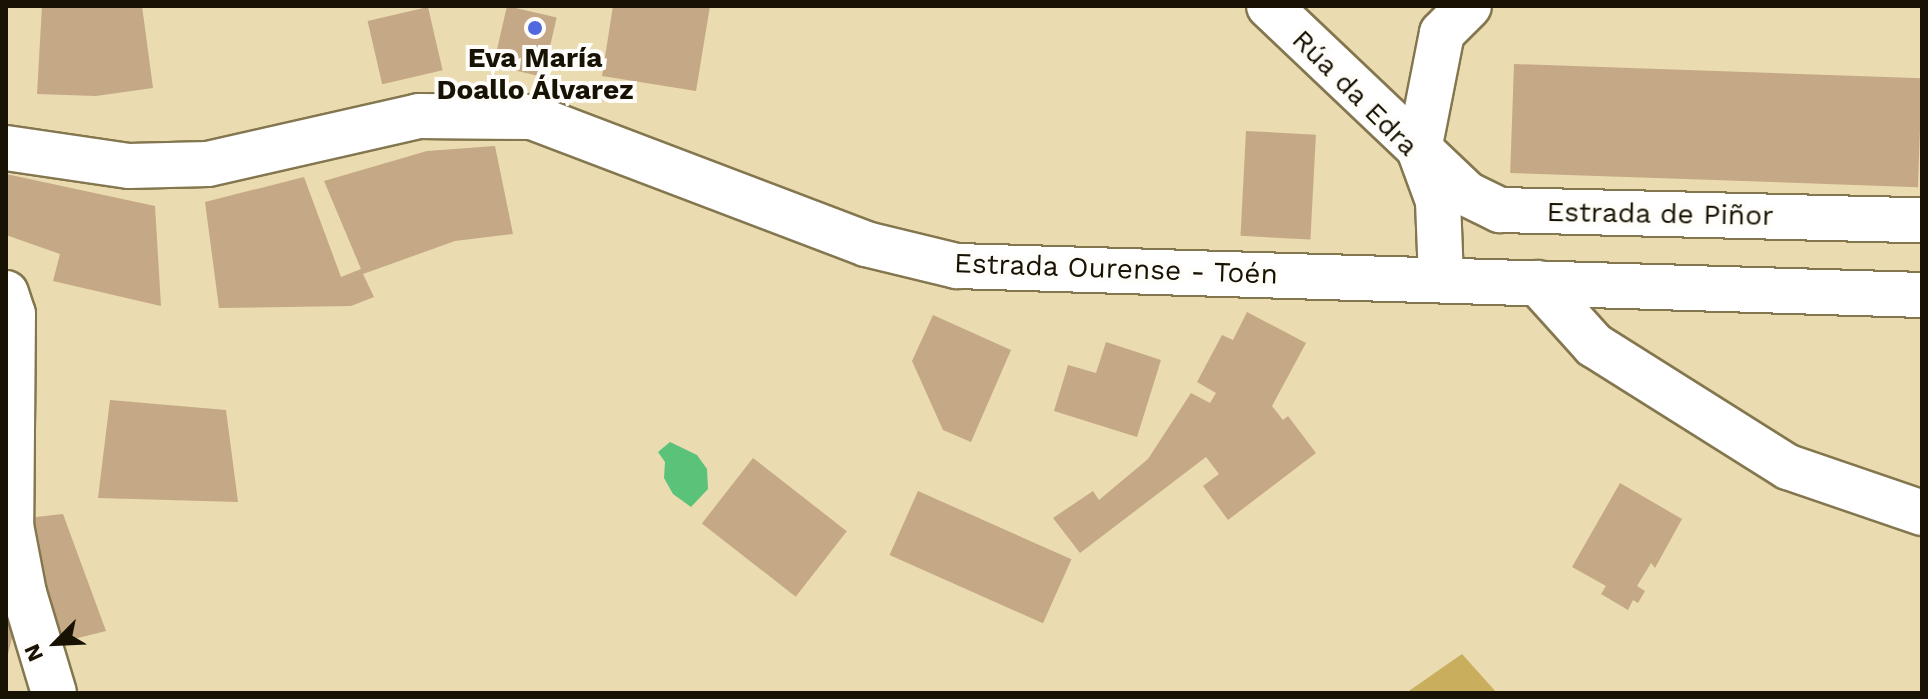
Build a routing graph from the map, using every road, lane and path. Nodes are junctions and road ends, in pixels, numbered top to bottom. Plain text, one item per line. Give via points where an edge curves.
1 (1269, 6) edge
2 (1469, 6) edge
3 (6, 148) edge
4 (1419, 150) junction
5 (1922, 220) edge
6 (1441, 280) junction
7 (1538, 283) junction
8 (6, 293) edge
9 (1922, 295) edge
10 (1922, 513) edge
11 (9, 525) edge
12 (54, 693) edge

1 - 4 street, Rúa da Edra
2 - 4 street via 1442,33
3 - 6 street, Estrada Ourense - Toén via 129,166 208,164 419,116 532,117 866,244 957,266
4 - 5 street, Estrada de Piñor via 1467,194 1500,210
4 - 6 street, Rúa da Edra via 1438,201
6 - 7 street, Estrada Ourense - Toén
7 - 9 street, Estrada Ourense - Toén
7 - 10 street via 1594,345 1788,467
8 - 11 street via 13,314
11 - 12 street

